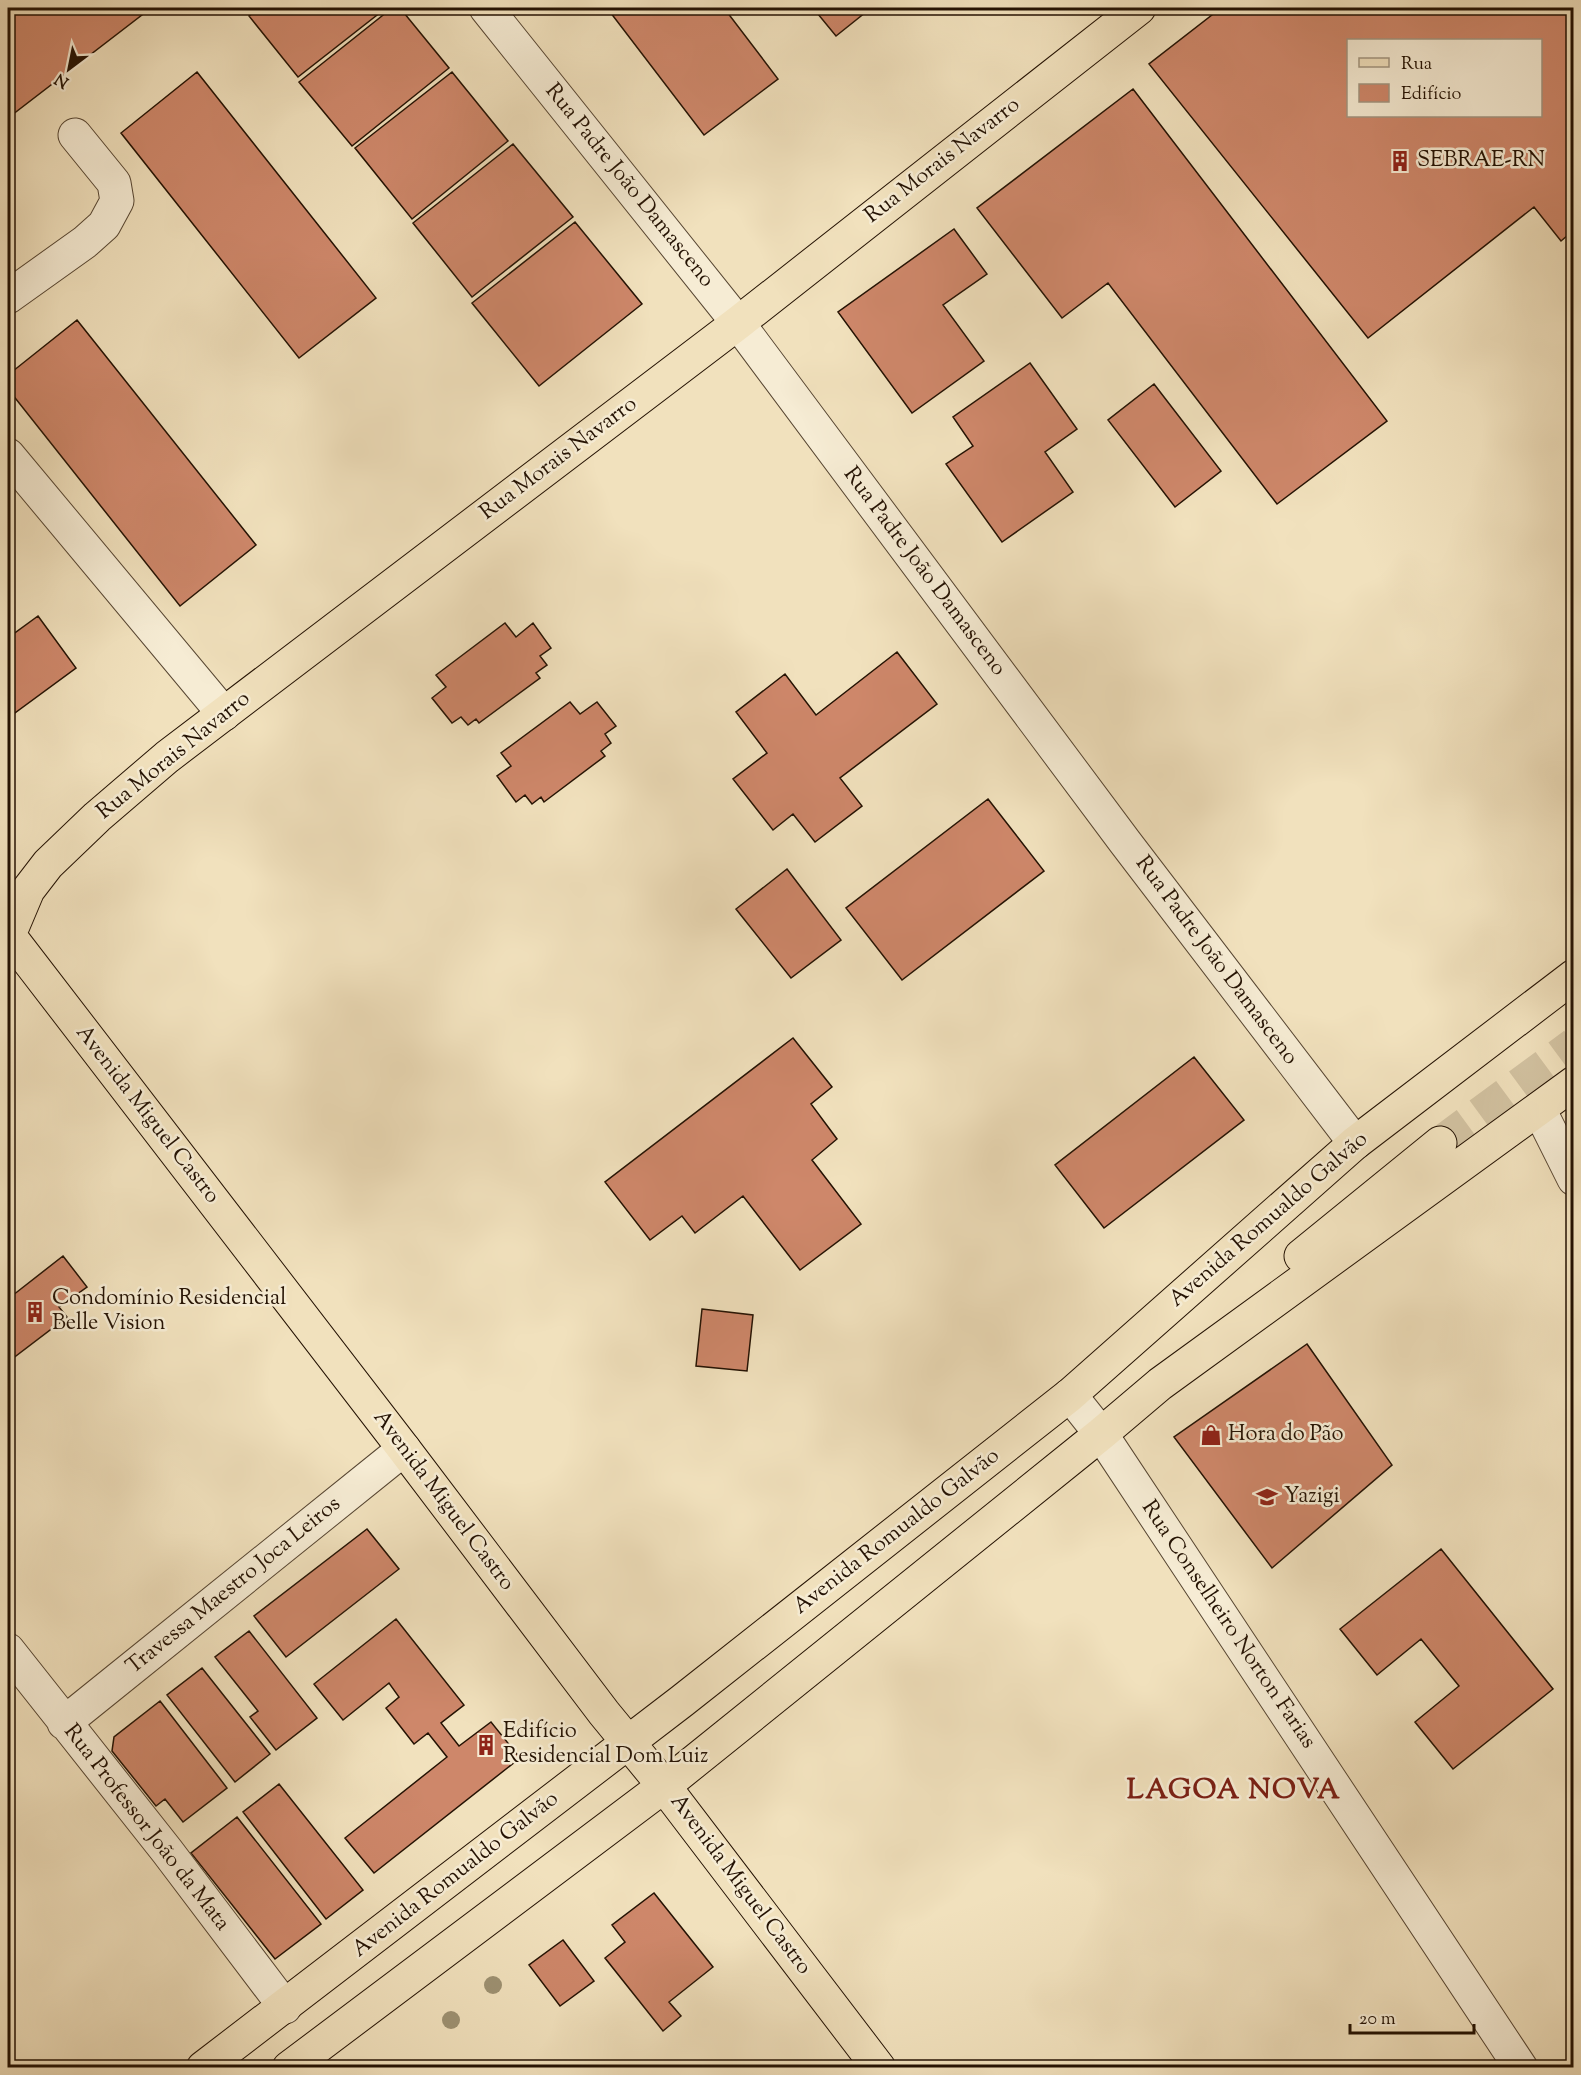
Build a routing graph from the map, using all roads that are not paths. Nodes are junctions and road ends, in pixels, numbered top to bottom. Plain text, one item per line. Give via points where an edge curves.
1 (486, 8) edge
2 (1139, 8) edge
3 (75, 135) dead end
4 (8, 297) edge
5 (738, 323) junction
6 (8, 455) edge
7 (224, 714) junction
8 (8, 935) edge
9 (1574, 976) edge
10 (1574, 1083) edge
11 (1539, 1109) junction
12 (1354, 1143) junction
13 (1440, 1143) tunnel mouth
14 (1574, 1179) edge
15 (1160, 1384) junction
16 (1070, 1395) junction
17 (1101, 1434) junction
18 (404, 1449) junction
19 (8, 1650) edge
20 (64, 1723) junction
21 (628, 1742) junction
22 (664, 1786) junction
23 (285, 2007) junction
24 (203, 2067) edge
25 (289, 2067) edge
26 (879, 2067) edge
27 (1521, 2067) edge

1 - 5 street, Rua Padre João Damasceno
2 - 5 main road, Rua Morais Navarro
3 - 4 street via 114,183 117,201 105,225
5 - 7 main road, Rua Morais Navarro
5 - 12 street, Rua Padre João Damasceno
6 - 7 street
7 - 8 main road, Rua Morais Navarro via 167,757 48,864 28,890
8 - 18 main road, Avenida Miguel Castro
9 - 12 main road, Avenida Romualdo Galvão
10 - 11 main road
11 - 14 street
11 - 15 main road
12 - 16 main road, Avenida Romualdo Galvão
13 - 15 main road via 1215,1330
15 - 17 main road
16 - 17 street, Rua Conselheiro Norton Farias
16 - 21 main road, Avenida Romualdo Galvão
17 - 22 main road
17 - 27 street, Rua Conselheiro Norton Farias
18 - 20 street, Travessa Maestro Joca Leiros
18 - 21 main road, Avenida Miguel Castro
19 - 20 street, Rua Professor João da Mata
20 - 23 street, Rua Professor João da Mata
21 - 22 main road, Avenida Miguel Castro
21 - 23 main road, Avenida Romualdo Galvão
22 - 25 main road
22 - 26 main road, Avenida Miguel Castro
23 - 24 main road, Avenida Romualdo Galvão

